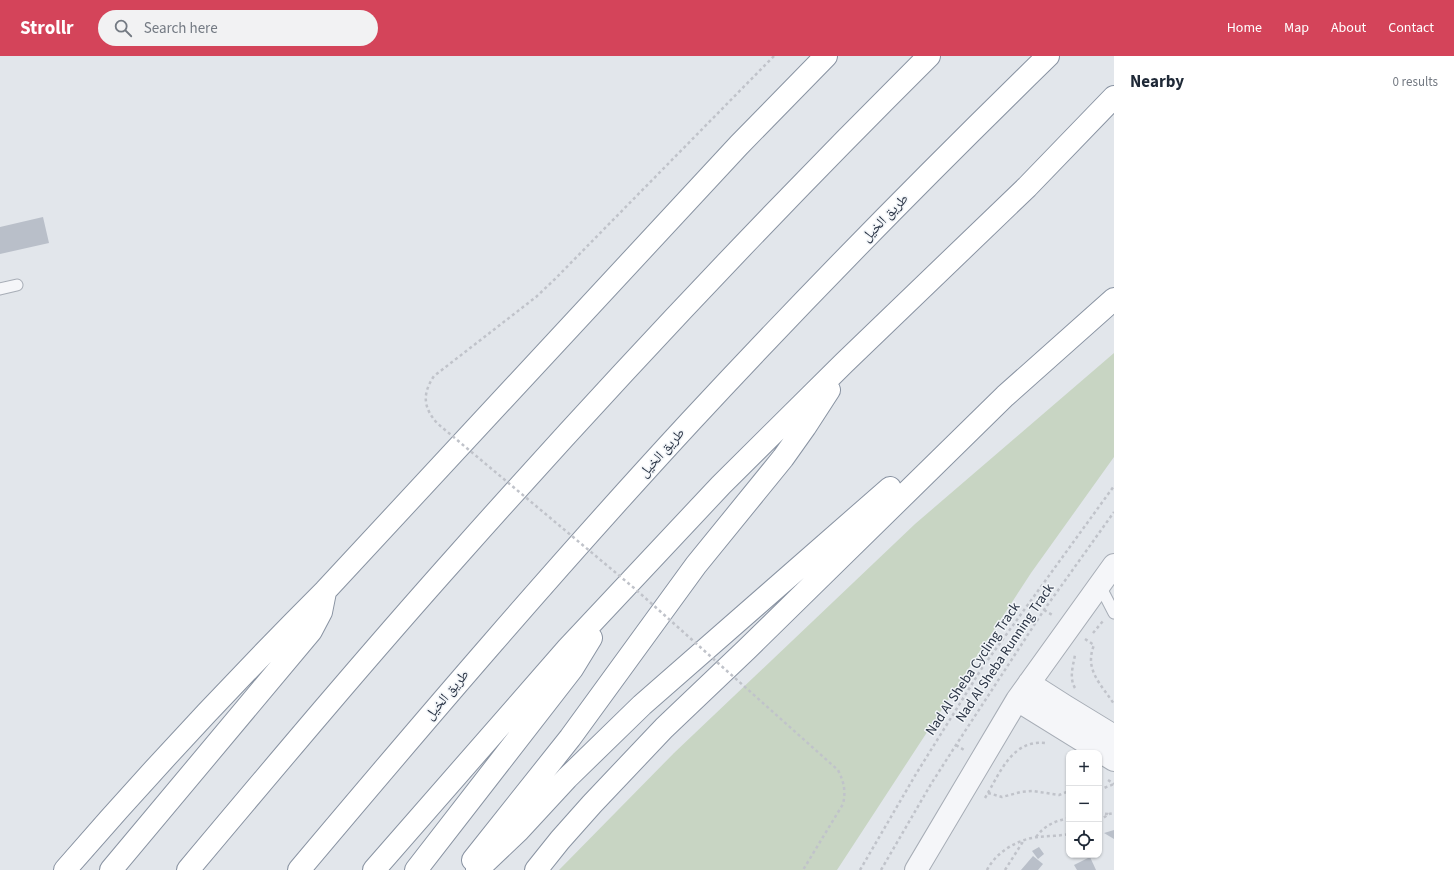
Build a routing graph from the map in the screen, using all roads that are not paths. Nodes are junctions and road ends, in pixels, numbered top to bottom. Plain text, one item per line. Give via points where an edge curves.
1 (826, 56) edge
2 (929, 56) edge
3 (1048, 56) edge
4 (1114, 98) edge
5 (18, 285) dead end
6 (0, 289) edge
7 (1114, 299) edge
8 (844, 363) junction
9 (1005, 396) junction
10 (1114, 565) edge
11 (1099, 584) junction
12 (325, 591) junction
13 (606, 607) junction
14 (1113, 612) edge
15 (1023, 692) junction
16 (1114, 736) edge
17 (1114, 760) edge
18 (65, 870) edge
19 (111, 870) edge
20 (188, 870) edge
21 (299, 870) edge
22 (374, 870) edge
23 (416, 870) edge
24 (465, 870) edge
25 (476, 870) edge
26 (536, 870) edge
27 (916, 870) edge

1 - 12 highway via 739,145
2 - 20 highway via 763,225 559,443 355,673
3 - 21 highway, طريق الخيل via 881,222 690,422 470,668
4 - 8 highway via 984,229
5 - 6 lane
7 - 9 highway
8 - 13 highway via 721,485
8 - 24 highway via 783,458 692,570 570,738
9 - 25 highway via 908,473 642,705
9 - 26 highway via 664,728 592,804
10 - 11 street
11 - 14 lane
11 - 15 street via 1078,634
12 - 18 highway via 257,658
12 - 19 highway via 321,612 311,631
13 - 22 highway
13 - 23 highway via 572,669
15 - 16 street via 1065,706
15 - 17 street
15 - 27 street

